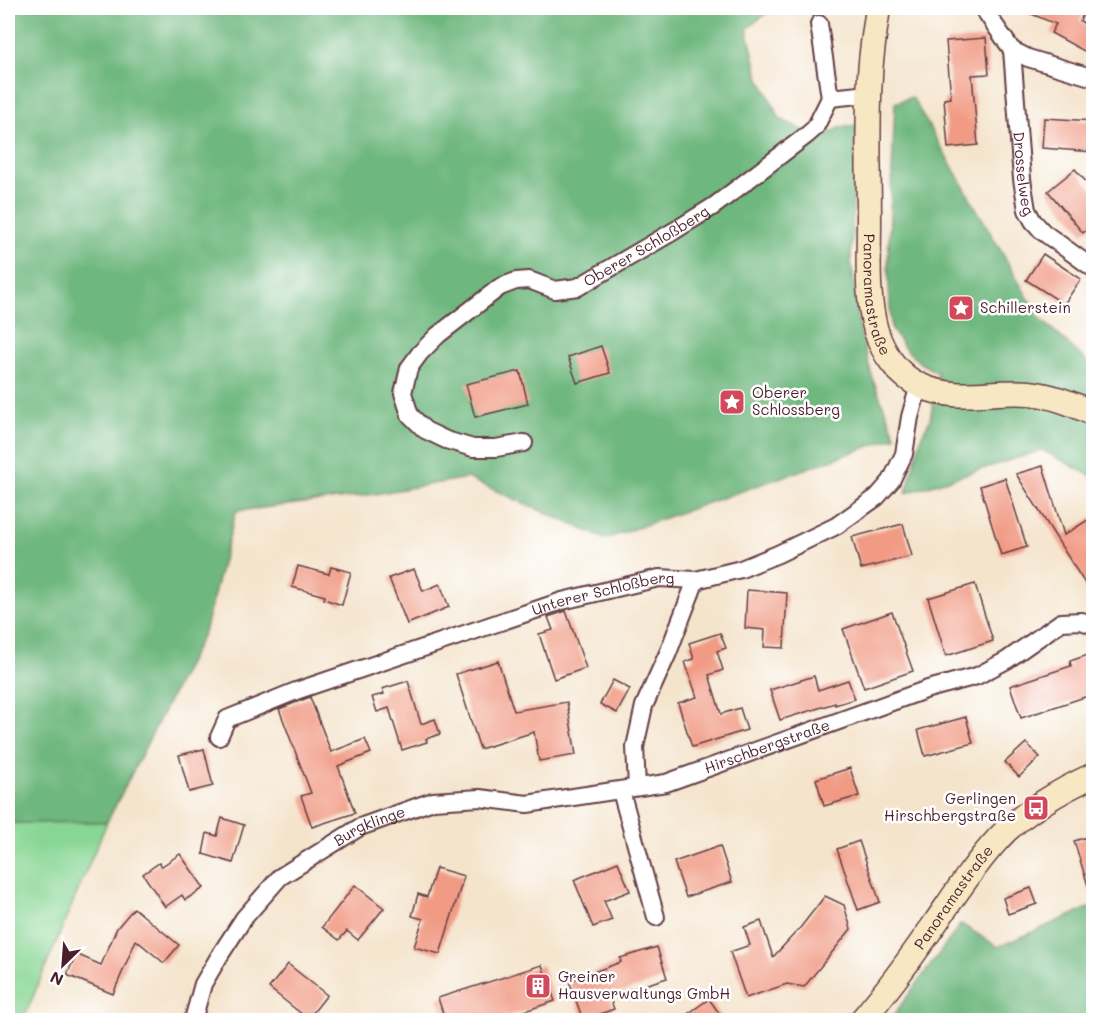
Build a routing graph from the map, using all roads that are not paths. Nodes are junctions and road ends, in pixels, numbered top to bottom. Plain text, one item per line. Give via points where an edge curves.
1 (878, 8) edge
2 (983, 8) edge
3 (819, 24) dead end
4 (1012, 50) junction
5 (1094, 78) edge
6 (869, 94) junction
7 (831, 98) junction
8 (1094, 269) edge
9 (919, 386) junction
10 (1094, 414) edge
11 (524, 443) dead end
12 (696, 580) junction
13 (1094, 626) edge
14 (219, 737) dead end
15 (1094, 775) edge
16 (629, 789) junction
17 (656, 917) dead end
18 (193, 1020) edge
19 (862, 1020) edge

1 - 6 main road, Panoramastraße
2 - 4 street
3 - 7 street
4 - 5 street
4 - 8 street, Drosselweg via 1027,210 1042,232
6 - 7 street
6 - 9 main road, Panoramastraße via 872,315 890,361
7 - 11 street, Oberer Schloßberg via 807,135 714,206 674,231 578,286 555,290 529,280 500,287 420,353 409,368 403,393 410,415 425,430 473,448
9 - 10 main road, Panoramastraße via 966,396 1039,395
9 - 12 street, Unterer Schloßberg via 904,454 891,481 877,497 836,526 778,554 741,569
12 - 14 street, Unterer Schloßberg via 659,578 562,601 478,628 227,718
12 - 16 street via 644,706
13 - 16 street, Hirschbergstraße via 1082,621 1061,622 977,676 928,689 666,783
15 - 19 main road, Panoramastraße via 1036,808 999,838
16 - 17 street
16 - 18 street, Burgklinge via 527,804 480,798 433,801 360,827 280,877 244,918 203,984

